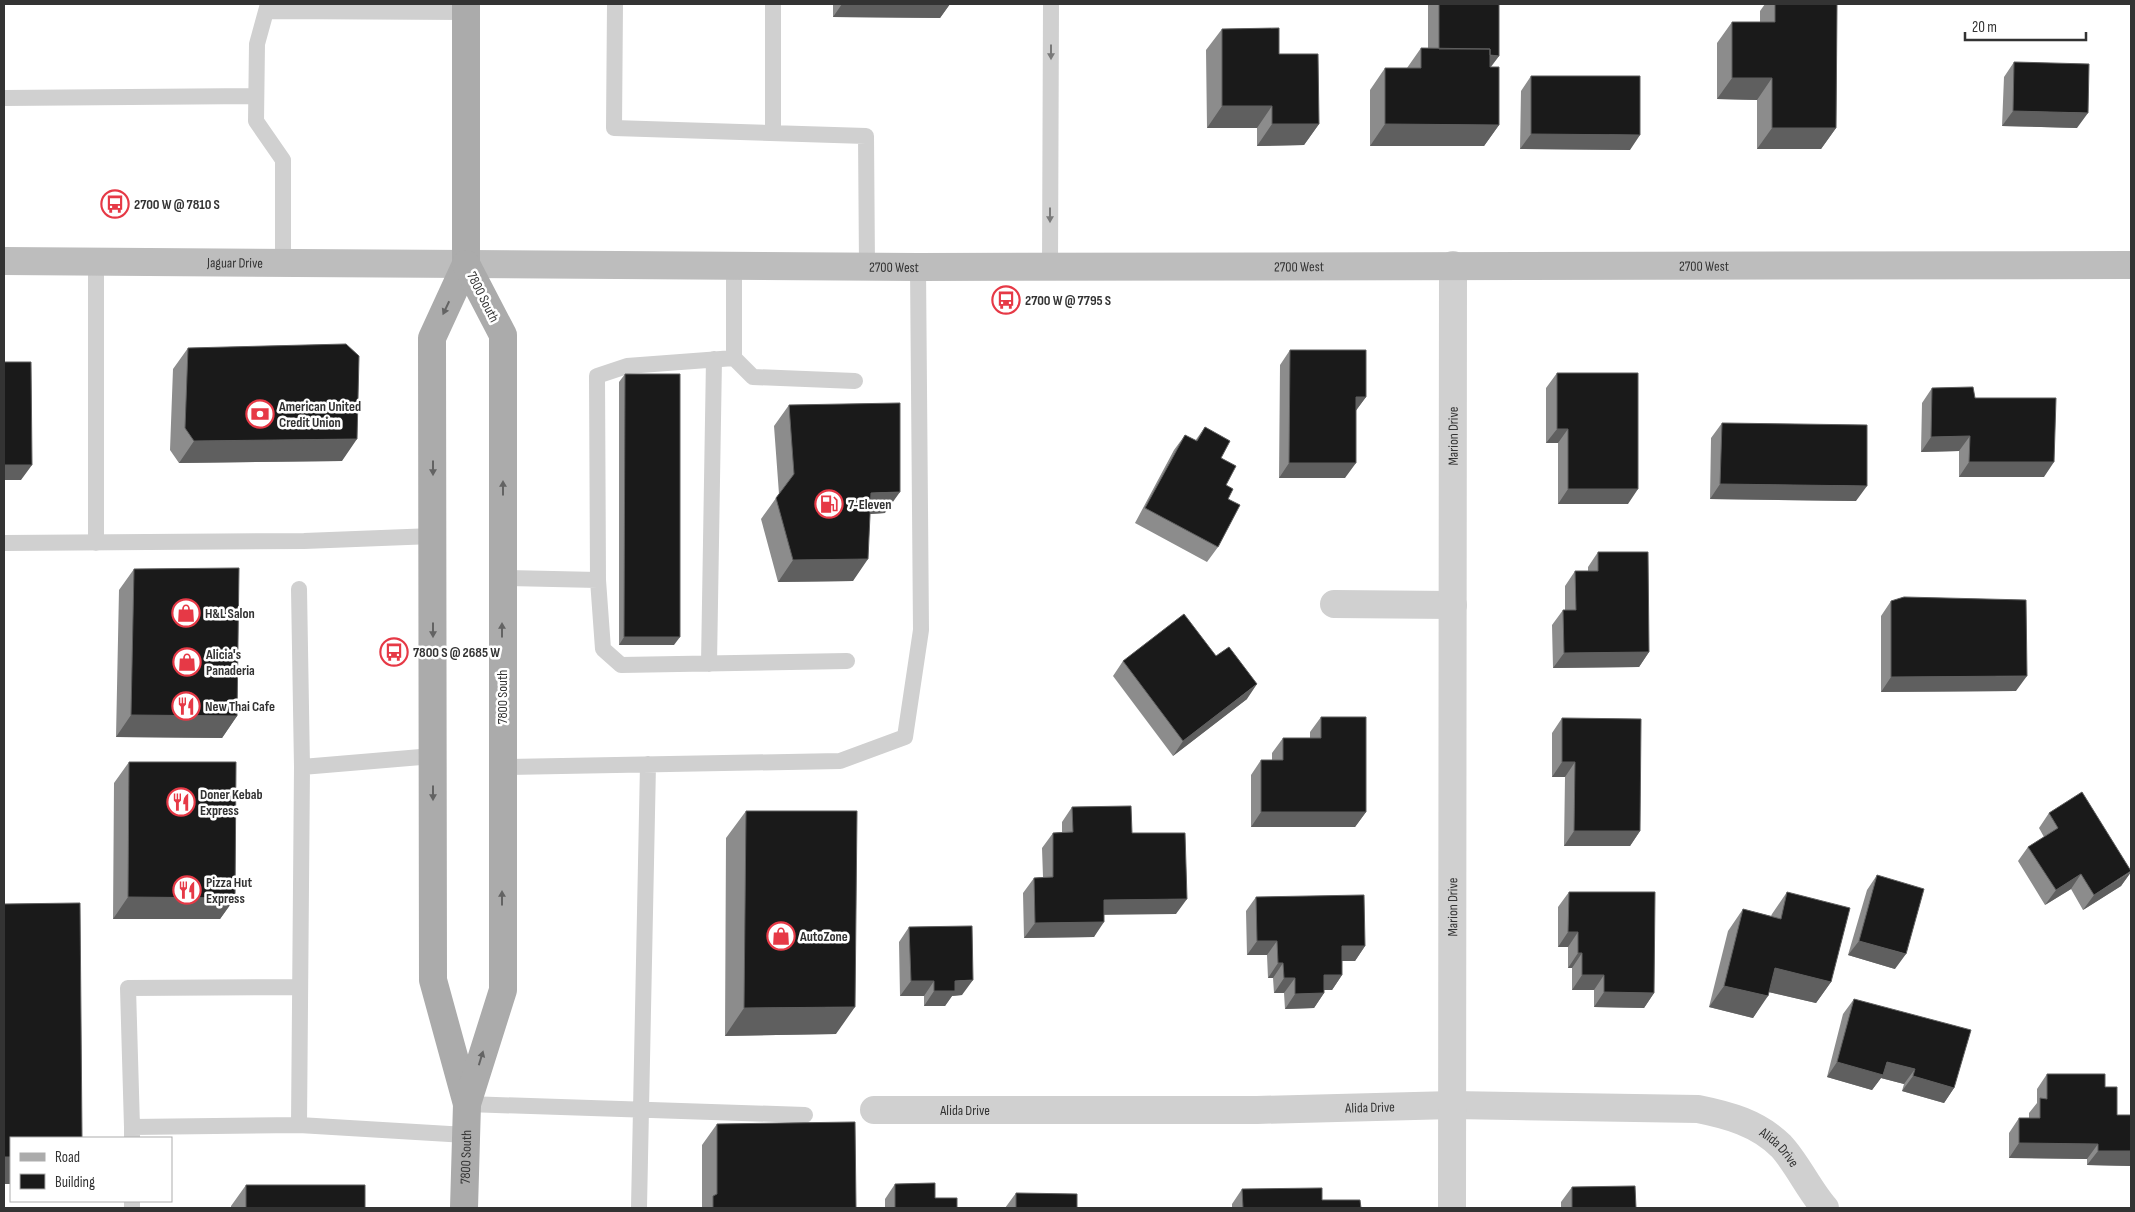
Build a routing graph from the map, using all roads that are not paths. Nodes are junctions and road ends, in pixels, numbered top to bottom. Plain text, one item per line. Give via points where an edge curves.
1 (615, 4) edge
2 (773, 4) edge
3 (1051, 4) edge
4 (268, 7) edge
5 (466, 8) edge
6 (256, 96) junction
7 (4, 98) edge
8 (773, 133) junction
9 (4, 261) edge
10 (96, 262) junction
11 (283, 262) junction
12 (466, 264) junction
13 (734, 265) junction
14 (1453, 265) junction
15 (2131, 265) edge
16 (867, 266) junction
17 (1050, 266) junction
18 (918, 267) junction
19 (734, 358) junction
20 (714, 359) junction
21 (854, 381) dead end
22 (433, 536) junction
23 (4, 543) edge
24 (96, 543) junction
25 (502, 578) junction
26 (598, 580) junction
27 (299, 588) dead end
28 (1334, 604) dead end
29 (1452, 605) junction
30 (847, 661) dead end
31 (709, 664) junction
32 (433, 756) junction
33 (648, 764) junction
34 (302, 767) junction
35 (502, 767) junction
36 (300, 987) junction
37 (467, 1104) junction
38 (1452, 1105) junction
39 (874, 1110) dead end
40 (641, 1111) junction
41 (805, 1115) dead end
42 (299, 1124) junction
43 (132, 1132) edge
44 (466, 1135) junction
45 (464, 1208) edge
46 (639, 1208) edge
47 (1452, 1208) edge
48 (1825, 1208) edge

1 - 8 lane via 614,128
2 - 8 lane
3 -> 17 lane
4 - 5 lane
4 - 6 lane via 257,44
5 - 12 main road, 7800 South
6 - 7 lane
6 - 11 lane via 256,121 283,160
8 - 16 lane via 866,136
9 - 10 main road, Jaguar Drive
10 - 11 main road, Jaguar Drive
10 - 24 lane
11 - 12 main road, Jaguar Drive
12 - 13 main road, 2700 West
12 -> 22 main road, 7800 South via 432,338
25 -> 12 main road, 7800 South via 502,335
13 - 16 main road, 2700 West
13 - 19 lane
14 - 15 main road, 2700 West
14 - 17 main road, 2700 West
14 - 29 street, Marion Drive
16 - 18 main road, 2700 West
17 - 18 main road, 2700 West
18 - 33 lane via 921,630 905,737 840,761
19 - 20 lane
19 - 21 lane via 753,377
20 - 26 lane via 626,366 597,376
20 - 31 lane
22 - 24 lane
22 -> 32 main road, 7800 South
23 - 24 lane
25 - 26 lane
35 -> 25 main road, 7800 South
26 - 31 lane via 603,649 621,665
27 - 34 lane
28 - 29 street
29 - 38 street, Marion Drive
30 - 31 lane
32 - 34 lane
32 -> 37 main road, 7800 South via 433,980
33 - 35 lane
33 - 40 lane
34 - 36 lane
37 -> 35 main road, 7800 South via 502,990
36 - 42 lane
36 - 43 lane via 128,988
37 - 40 lane
37 - 44 main road, 7800 South
38 - 39 street, Alida Drive via 1258,1110
38 - 47 street, Marion Drive
38 - 48 street, Alida Drive via 1698,1109 1726,1115 1756,1127 1781,1146
40 - 41 lane
40 - 46 lane
42 - 43 lane
42 - 44 lane
44 - 45 main road, 7800 South

